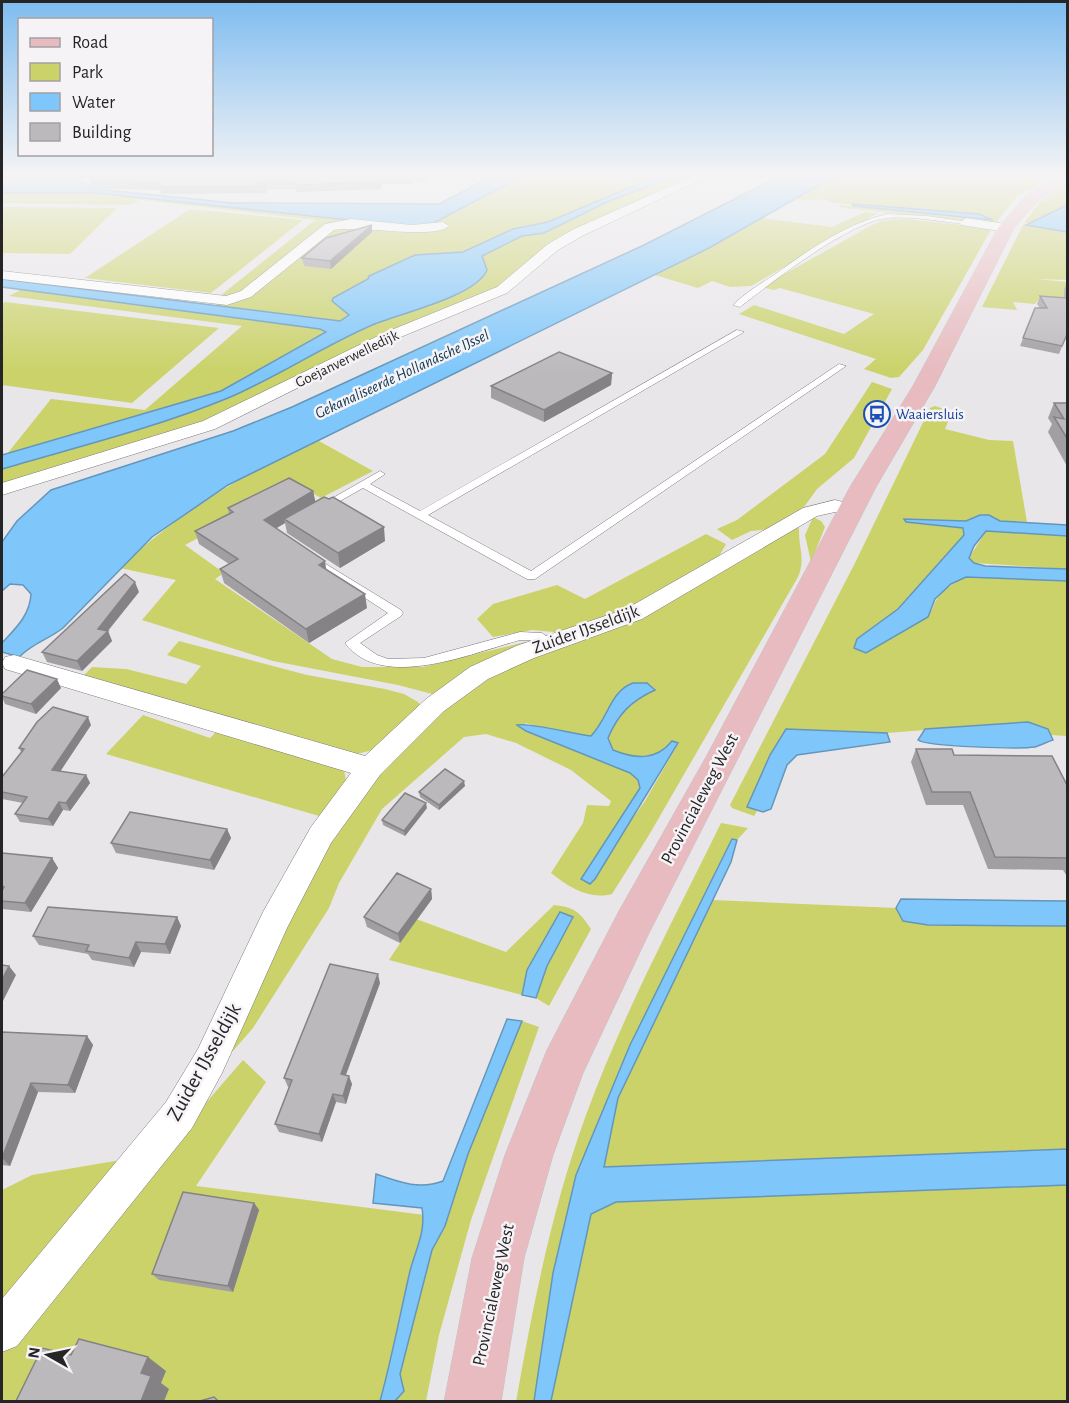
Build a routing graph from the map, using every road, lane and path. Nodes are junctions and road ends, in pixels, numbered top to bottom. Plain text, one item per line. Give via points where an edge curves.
1 (313, 240) edge
2 (564, 240) edge
3 (833, 240) edge
4 (1000, 240) edge
5 (2, 275) edge
6 (736, 304) dead end
7 (740, 332) dead end
8 (842, 366) dead end
9 (380, 474) dead end
10 (363, 484) junction
11 (2, 489) edge
12 (851, 510) junction
13 (314, 511) edge
14 (421, 515) junction
15 (301, 551) edge
16 (550, 644) junction
17 (14, 663) dead end
18 (370, 768) junction
19 (2, 1331) edge
20 (472, 1401) edge

1 - 5 street via 246,294 227,301
2 - 11 street, Goejanverwelledijk via 502,290 363,348 209,425
3 - 6 lane
4 - 12 main road, Provincialeweg West via 924,386
7 - 14 lane
8 - 14 lane via 531,576
9 - 10 lane
10 - 13 lane
10 - 14 lane
12 - 16 street, Zuider IJsseldijk via 835,506 810,512 634,614
12 - 20 main road, Provincialeweg West via 633,924 563,1066 529,1155 498,1258
15 - 16 lane via 397,613 351,643 372,658 387,663 424,662 520,636 538,636
16 - 18 street, Zuider IJsseldijk via 479,673 435,705
17 - 18 street
18 - 19 street, Zuider IJsseldijk via 321,835 274,922 210,1061 179,1115

